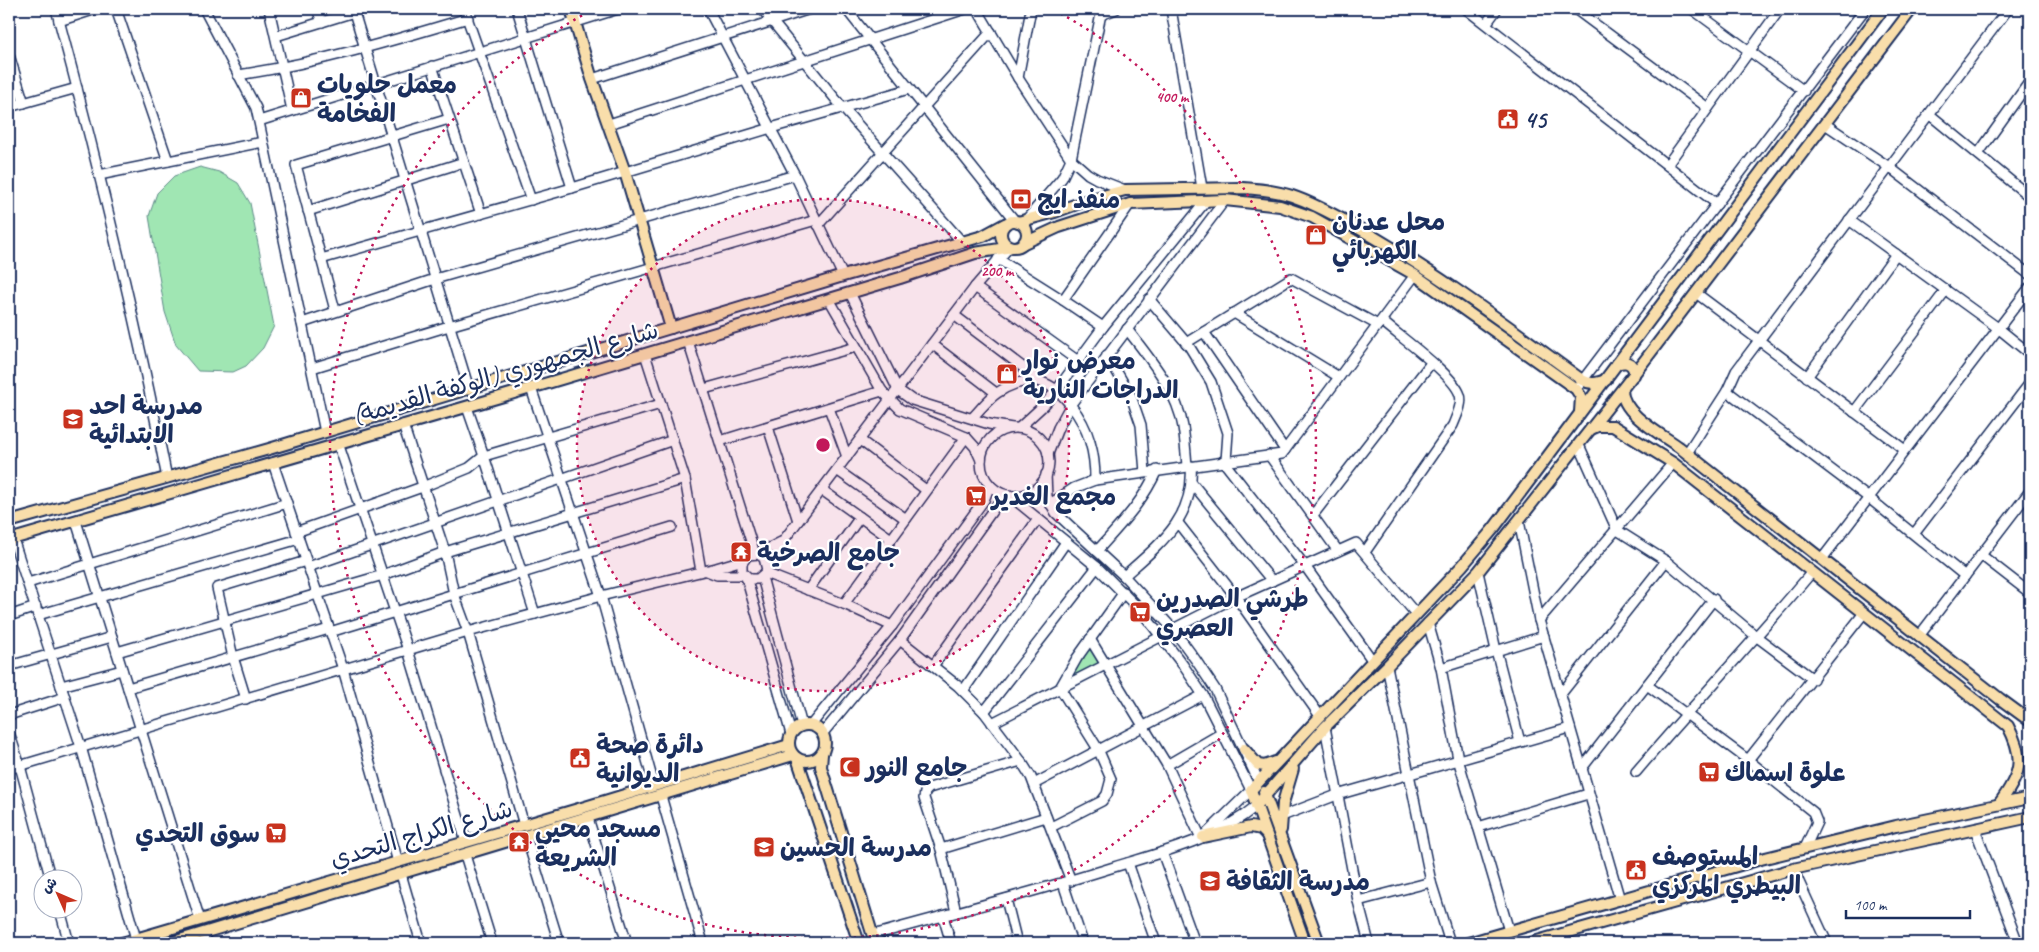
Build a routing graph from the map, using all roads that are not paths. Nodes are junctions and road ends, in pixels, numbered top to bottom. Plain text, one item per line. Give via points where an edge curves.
1 (56, 9) edge
2 (96, 9) edge
3 (116, 9) edge
4 (204, 9) edge
5 (269, 9) edge
6 (317, 9) edge
7 (364, 9) edge
8 (464, 9) edge
9 (518, 9) edge
10 (571, 9) edge
11 (618, 9) edge
12 (708, 9) edge
13 (762, 9) edge
14 (810, 9) edge
15 (846, 9) edge
16 (965, 9) edge
17 (978, 9) edge
18 (1031, 9) edge
19 (1116, 9) edge
20 (1171, 9) edge
21 (1466, 9) edge
22 (1497, 9) edge
23 (1575, 9) edge
24 (1692, 9) edge
25 (1780, 9) edge
26 (1865, 9) edge
27 (1882, 9) edge
28 (1912, 9) edge
29 (353, 10) edge
30 (2004, 10) edge
31 (1101, 12) edge
32 (468, 18) junction
33 (59, 20) junction
34 (772, 21) junction
35 (322, 22) junction
36 (575, 22) junction
37 (1486, 24) junction
38 (991, 32) junction
39 (276, 36) junction
40 (526, 36) junction
41 (723, 36) junction
42 (870, 40) junction
43 (365, 49) junction
44 (479, 51) junction
45 (1750, 51) junction
46 (9, 55) edge
47 (804, 62) junction
48 (432, 66) junction
49 (283, 68) junction
50 (238, 74) junction
51 (1018, 78) junction
52 (592, 79) junction
53 (746, 80) junction
54 (2030, 81) edge
55 (376, 84) junction
56 (77, 88) junction
57 (908, 89) junction
58 (1804, 91) junction
59 (24, 103) junction
60 (924, 106) junction
61 (9, 107) edge
62 (842, 107) junction
63 (1708, 108) junction
64 (292, 110) junction
65 (1929, 114) junction
66 (449, 119) junction
67 (259, 121) junction
68 (608, 124) junction
69 (1825, 124) junction
70 (770, 128) junction
71 (392, 136) junction
72 (263, 142) junction
73 (882, 153) junction
74 (1978, 154) junction
75 (1071, 159) junction
76 (168, 161) junction
77 (464, 162) junction
78 (1667, 165) junction
79 (1889, 167) junction
80 (625, 172) junction
81 (100, 174) junction
82 (795, 175) junction
83 (406, 180) junction
84 (2030, 183) edge
85 (572, 188) junction
86 (1202, 188) junction
87 (1125, 190) junction
88 (2027, 194) edge
89 (530, 200) junction
90 (1225, 200) junction
91 (1206, 201) junction
92 (1130, 204) junction
93 (1717, 204) junction
94 (308, 211) junction
95 (481, 214) junction
96 (640, 220) junction
97 (1849, 220) junction
98 (1017, 222) junction
99 (817, 223) junction
100 (421, 231) junction
101 (962, 242) junction
102 (1013, 246) junction
103 (1896, 254) junction
104 (321, 259) junction
105 (998, 259) junction
106 (653, 266) junction
107 (1415, 274) junction
108 (2030, 275) edge
109 (843, 276) junction
110 (435, 279) junction
111 (2030, 287) edge
112 (975, 288) junction
113 (1946, 290) junction
114 (850, 293) junction
115 (1696, 293) junction
116 (828, 299) junction
117 (1149, 299) junction
118 (1063, 300) junction
119 (334, 310) junction
120 (1234, 313) junction
121 (954, 316) junction
122 (704, 318) junction
123 (302, 322) junction
124 (1380, 323) junction
125 (449, 326) junction
126 (1103, 327) junction
127 (671, 328) junction
128 (1998, 328) junction
129 (1127, 329) junction
130 (1204, 332) junction
131 (708, 335) junction
132 (1759, 340) junction
133 (688, 341) junction
134 (622, 342) junction
135 (1186, 343) junction
136 (932, 344) junction
137 (856, 346) junction
138 (645, 354) junction
139 (2030, 354) edge
140 (1107, 356) junction
141 (628, 359) junction
142 (1078, 361) junction
143 (1431, 363) junction
144 (1617, 364) junction
145 (312, 368) junction
146 (1634, 375) junction
147 (1807, 376) junction
148 (1339, 378) junction
149 (1582, 380) junction
150 (1606, 380) junction
151 (1044, 383) junction
152 (2030, 383) edge
153 (531, 388) junction
154 (469, 389) junction
155 (704, 389) junction
156 (1576, 389) junction
157 (898, 390) junction
158 (1622, 390) junction
159 (882, 391) junction
160 (1056, 391) junction
161 (1727, 391) junction
162 (996, 394) junction
163 (889, 401) junction
164 (661, 404) junction
165 (1071, 404) junction
166 (467, 407) junction
167 (829, 408) junction
168 (1854, 412) junction
169 (1580, 413) junction
170 (972, 418) junction
171 (403, 425) junction
172 (768, 427) junction
173 (1015, 428) junction
174 (1590, 430) junction
175 (325, 432) junction
176 (548, 437) junction
177 (966, 437) junction
178 (673, 440) junction
179 (860, 440) junction
180 (1561, 440) junction
181 (720, 441) junction
182 (338, 443) junction
183 (1577, 448) junction
184 (1285, 450) junction
185 (1905, 450) junction
186 (1687, 453) junction
187 (1048, 454) junction
188 (1269, 455) junction
189 (484, 456) junction
190 (847, 457) junction
191 (981, 460) junction
192 (1224, 461) junction
193 (273, 463) junction
194 (1672, 463) junction
195 (1189, 466) junction
196 (837, 470) junction
197 (1157, 470) junction
198 (1145, 472) junction
199 (1046, 474) junction
200 (167, 478) junction
201 (562, 478) junction
202 (685, 479) junction
203 (1095, 480) junction
204 (153, 482) junction
205 (1192, 483) junction
206 (990, 485) junction
207 (425, 486) junction
208 (822, 490) junction
209 (926, 490) junction
210 (2030, 491) edge
211 (1008, 495) junction
212 (157, 497) junction
213 (1869, 498) junction
214 (498, 501) junction
215 (287, 503) junction
216 (1050, 504) junction
217 (361, 509) junction
218 (573, 513) junction
219 (34, 515) junction
220 (1313, 515) junction
221 (860, 517) junction
222 (906, 519) junction
223 (1038, 519) junction
224 (76, 521) junction
225 (798, 521) junction
226 (1519, 521) junction
227 (9, 522) edge
228 (436, 523) junction
229 (1178, 523) junction
230 (672, 527) dead end
231 (1617, 530) junction
232 (40, 531) junction
233 (509, 533) junction
234 (1914, 534) junction
235 (298, 535) junction
236 (786, 537) junction
237 (11, 539) edge
238 (891, 539) junction
239 (1066, 542) junction
240 (373, 545) junction
241 (1097, 551) junction
242 (1338, 551) junction
243 (445, 552) junction
244 (587, 552) junction
245 (1365, 552) junction
246 (756, 554) junction
247 (1981, 555) junction
248 (1822, 559) junction
249 (743, 560) junction
250 (1666, 561) junction
251 (308, 564) junction
252 (89, 565) junction
253 (1305, 566) junction
254 (1097, 567) junction
255 (704, 571) junction
256 (1478, 572) junction
257 (1812, 572) junction
258 (522, 573) junction
259 (765, 573) junction
260 (383, 575) junction
261 (745, 576) junction
262 (1124, 576) junction
263 (1965, 576) junction
264 (1272, 581) junction
265 (28, 583) junction
266 (1852, 583) junction
267 (808, 590) junction
268 (1124, 592) junction
269 (2030, 593) edge
270 (454, 594) junction
271 (318, 595) junction
272 (1841, 595) junction
273 (601, 596) junction
274 (1236, 597) junction
275 (100, 598) junction
276 (1714, 599) junction
277 (844, 604) junction
278 (37, 611) junction
279 (395, 612) junction
280 (1864, 613) junction
281 (535, 614) junction
282 (1416, 614) junction
283 (9, 616) edge
284 (1539, 620) junction
285 (224, 622) junction
286 (1428, 623) junction
287 (892, 626) junction
288 (1173, 629) junction
289 (330, 630) junction
290 (468, 632) junction
291 (1162, 636) junction
292 (1544, 636) junction
293 (1919, 636) junction
294 (112, 637) junction
295 (1757, 637) junction
296 (1090, 639) junction
297 (900, 640) junction
298 (408, 650) junction
299 (1496, 650) junction
300 (117, 652) junction
301 (51, 655) junction
302 (233, 657) junction
303 (1372, 660) junction
304 (1107, 665) junction
305 (9, 666) edge
306 (933, 666) junction
307 (1388, 666) junction
308 (1441, 668) junction
309 (122, 670) junction
310 (343, 670) junction
311 (1813, 679) junction
312 (1647, 685) junction
313 (61, 686) junction
314 (128, 688) junction
315 (1060, 688) junction
316 (963, 691) junction
317 (1561, 694) junction
318 (1203, 695) junction
319 (65, 698) junction
320 (246, 699) junction
321 (2000, 700) junction
322 (984, 712) junction
323 (1990, 712) junction
324 (1686, 714) junction
325 (9, 716) edge
326 (1320, 716) junction
327 (2029, 717) edge
328 (992, 723) junction
329 (806, 725) junction
330 (1144, 725) junction
331 (1325, 727) junction
332 (1570, 728) junction
333 (141, 730) junction
334 (9, 732) edge
335 (823, 733) junction
336 (1222, 733) junction
337 (1520, 742) junction
338 (81, 748) junction
339 (793, 748) junction
340 (1244, 748) junction
341 (1098, 749) junction
342 (1303, 752) junction
343 (822, 754) junction
344 (1282, 757) junction
345 (1458, 760) junction
346 (1748, 760) junction
347 (1021, 761) junction
348 (1167, 765) junction
349 (20, 766) junction
350 (1582, 768) junction
351 (9, 769) edge
352 (1636, 772) dead end
353 (1409, 774) junction
354 (1034, 784) junction
355 (654, 785) junction
356 (1255, 786) junction
357 (1588, 794) junction
358 (1337, 795) junction
359 (661, 796) junction
360 (1266, 796) junction
361 (2030, 798) edge
362 (1999, 804) junction
363 (1256, 806) junction
364 (1046, 817) junction
365 (2030, 817) edge
366 (588, 818) junction
367 (1278, 818) junction
368 (524, 825) junction
369 (1051, 827) junction
370 (1478, 827) junction
371 (1975, 828) junction
372 (1879, 831) junction
373 (526, 836) junction
374 (1268, 836) junction
375 (1202, 838) junction
376 (466, 842) junction
377 (1805, 848) junction
378 (1883, 848) junction
379 (940, 849) junction
380 (1162, 852) junction
381 (465, 855) junction
382 (398, 862) junction
383 (1128, 863) junction
384 (1793, 869) junction
385 (49, 870) edge
386 (401, 874) junction
387 (1067, 882) junction
388 (1431, 882) junction
389 (1006, 899) junction
390 (1620, 900) junction
391 (1358, 901) junction
392 (956, 912) junction
393 (943, 916) junction
394 (63, 920) edge
395 (200, 920) junction
396 (1509, 931) junction
397 (9, 938) edge
398 (205, 938) edge
399 (136, 939) junction
400 (874, 939) edge
401 (10, 943) edge
402 (69, 943) edge
403 (122, 943) edge
404 (170, 943) edge
405 (421, 943) edge
406 (492, 943) edge
407 (559, 943) edge
408 (627, 943) edge
409 (703, 943) edge
410 (858, 943) edge
411 (952, 943) edge
412 (1017, 943) edge
413 (1083, 943) edge
414 (1156, 943) edge
415 (1195, 943) edge
416 (1306, 943) edge
417 (1319, 943) edge
418 (1369, 943) edge
419 (1450, 943) edge
420 (1468, 943) edge
421 (1530, 943) edge
422 (1827, 943) edge
423 (2018, 943) edge

1 - 33 street
2 - 33 street
3 - 76 street
4 - 50 street
5 - 39 street
6 - 35 street
7 - 29 street
8 - 32 street
9 - 40 street
10 - 36 main road
11 - 36 street
12 - 41 street
13 - 34 street
14 - 34 street
15 - 42 street
16 - 42 street
17 - 38 street
18 - 51 street
19 - 31 street
20 - 86 street
21 - 37 street
22 - 37 street
23 - 63 street
24 - 45 street
25 - 45 street
26 - 58 street
27 - 144 main road
28 - 69 main road
29 - 35 street
29 - 43 street
30 - 65 street
31 - 75 street
32 - 43 street
32 - 44 street
33 - 56 street
34 - 41 street
34 - 47 street
35 - 39 street
36 - 40 street
36 - 52 main road
37 - 78 street
38 - 51 street
38 - 60 street
39 - 49 street
40 - 44 street
40 - 85 street
41 - 52 street
41 - 53 street
42 - 47 street
42 - 57 street
43 - 49 street
43 - 55 street
44 - 48 street
44 - 89 street
45 - 58 street
45 - 63 street
46 - 59 street
47 - 53 street
47 - 62 street
48 - 55 street
48 - 66 street
49 - 50 street
49 - 64 street
50 - 67 street via 256,108
51 - 75 street
52 - 68 main road
53 - 68 street
53 - 70 street
54 - 74 street
55 - 64 street
55 - 71 street
56 - 59 street
56 - 81 street
57 - 60 street
57 - 62 street
58 - 93 street
59 - 61 street
60 - 73 street
60 - 98 street
62 - 70 street
62 - 73 street
63 - 78 street
64 - 67 street
65 - 74 street
65 - 79 street
66 - 71 street
66 - 77 street
67 - 72 street
68 - 80 main road
69 - 79 street
69 - 115 main road
70 - 80 street
70 - 82 street
71 - 83 street
71 - 94 street via 296,165
72 - 76 street
72 - 123 street
73 - 99 street
73 - 101 street
74 - 88 street
75 - 87 street via 1097,179
75 - 98 street via 1062,178
76 - 81 street
77 - 83 street
77 - 95 street
78 - 93 street
79 - 97 street
79 - 108 street
80 - 85 street
80 - 96 main road
81 - 200 street
82 - 96 street
82 - 99 street
83 - 94 street
83 - 100 street
84 - 88 street
85 - 89 street
86 - 87 main road, شارع الجمهوري (الوكفة القديمة)
86 - 149 main road, شارع الجمهوري (الوكفة القديمة) via 1275,191 1321,208 1428,270
87 - 98 main road, شارع الجمهوري (الوكفة القديمة)
89 - 95 street
90 - 91 main road, شارع الجمهوري (الوكفة القديمة)
90 - 107 main road, شارع الجمهوري (الوكفة القديمة) via 1263,203 1296,211
90 - 117 street
91 - 92 main road, شارع الجمهوري (الوكفة القديمة)
91 - 126 street
92 - 102 main road, شارع الجمهوري (الوكفة القديمة)
92 - 118 street
93 - 149 street
94 - 104 street
95 - 100 street
96 - 106 main road
96 - 110 street
97 - 103 street
97 - 132 street
98 - 101 main road, شارع الجمهوري (الوكفة القديمة)
98 - 102 main road via 1027,230 1027,235
98 - 102 main road via 1002,228 1001,238
99 - 106 street
99 - 109 street
100 - 104 street
100 - 110 street
101 - 109 main road, شارع الجمهوري (الوكفة القديمة)
102 - 105 street
102 - 114 main road, شارع الجمهوري (الوكفة القديمة) via 975,253
103 - 113 street
103 - 147 street
104 - 119 street
105 - 112 street
105 - 118 street
106 - 125 street
106 - 127 main road
107 - 124 street
107 - 156 main road, شارع الجمهوري (الوكفة القديمة)
109 - 122 main road, شارع الجمهوري (الوكفة القديمة)
110 - 119 street
110 - 125 street
111 - 128 street
112 - 121 street
112 - 142 street
113 - 128 street
113 - 168 street
114 - 116 main road, شارع الجمهوري (الوكفة القديمة)
114 - 157 street
115 - 132 street
115 - 146 main road
116 - 131 main road, شارع الجمهوري (الوكفة القديمة)
116 - 137 street
117 - 129 street
117 - 135 street
118 - 126 street
119 - 123 street
120 - 124 street via 1291,278
120 - 130 street
120 - 148 street
121 - 136 street
121 - 151 street
122 - 127 main road, شارع الجمهوري (الوكفة القديمة)
122 - 131 main road
123 - 145 street
124 - 143 street
124 - 148 street
125 - 145 street
125 - 154 street
126 - 142 street
127 - 134 main road, شارع الجمهوري (الوكفة القديمة)
128 - 139 street
128 - 185 street
129 - 140 street
129 - 195 street via 1162,375 1174,400 1183,425
130 - 135 street
130 - 184 street
131 - 133 main road, شارع الجمهوري (الوكفة القديمة)
132 - 147 street
132 - 161 street via 1736,371
133 - 138 main road, شارع الجمهوري (الوكفة القديمة)
133 - 155 street
134 - 141 main road
134 - 154 main road, شارع الجمهوري (الوكفة القديمة)
135 - 192 street via 1211,382 1228,434
136 - 157 street
136 - 162 street
137 - 155 street
137 - 159 street
138 - 141 main road, شارع الجمهوري (الوكفة القديمة)
138 - 164 street
140 - 165 street
140 - 198 street via 1131,396 1141,425
141 - 153 main road, شارع الجمهوري (الوكفة القديمة)
142 - 160 street
143 - 220 street
143 - 245 street via 1451,380 1460,396 1460,405 1453,425
144 - 146 main road via 1630,364
144 - 150 main road
145 - 175 street
146 - 158 main road
147 - 168 street
148 - 184 street
149 - 150 main road via 1596,383
149 - 156 street
150 - 169 main road
151 - 160 street
151 - 162 street via 1018,383
152 - 234 street
153 - 166 main road, شارع الجمهوري (الوكفة القديمة)
153 - 176 street
154 - 175 main road, شارع الجمهوري (الوكفة القديمة)
155 - 181 street
156 - 169 main road via 1581,397
157 - 163 street
157 - 170 street via 912,400
158 - 174 main road
158 - 186 main road via 1624,403 1635,416
159 - 163 street
159 - 167 street
160 - 165 street
160 - 173 street
161 - 186 street
161 - 213 street
162 - 170 street
163 - 177 street via 900,410
163 - 179 street
164 - 176 street
164 - 178 street
165 - 187 street
165 - 203 street via 1090,440
166 - 171 main road, شارع الجمهوري (الوكفة القديمة)
166 - 189 street
167 - 172 street
167 - 190 street
168 - 185 street
169 - 180 main road
170 - 173 street
171 - 182 main road, شارع الجمهوري (الوكفة القديمة)
171 - 207 street
172 - 181 street
172 - 225 street
173 - 187 street via 1032,432
173 - 191 street via 999,432 988,441
174 - 183 main road
174 - 194 main road via 1598,426 1613,426
175 - 200 main road, شارع الجمهوري (الوكفة القديمة)
176 - 189 street
176 - 201 street
177 - 191 street
177 - 209 street
178 - 201 street
178 - 202 street
179 - 190 street
179 - 209 street
180 - 183 main road via 1560,446 1564,450 1570,453
180 - 282 main road via 1494,528
181 - 246 street
182 - 193 main road, شارع الجمهوري (الوكفة القديمة)
182 - 217 street
183 - 226 main road
183 - 231 street
184 - 188 street via 1282,454
185 - 213 street
186 - 248 main road
187 - 199 street
188 - 192 street
188 - 220 street
189 - 207 street via 469,468
189 - 214 street
190 - 196 street
191 - 206 street via 983,473
192 - 195 street
192 - 253 street
193 - 212 main road, شارع الجمهوري (الوكفة القديمة)
193 - 215 street
194 - 231 street
194 - 257 main road
195 - 197 street
195 - 205 street
196 - 208 street
196 - 222 street
197 - 198 street
197 - 241 street via 1139,504
198 - 203 street
199 - 211 street via 1034,490
199 - 216 street
200 - 204 main road, شارع الجمهوري (الوكفة القديمة)
201 - 214 street
201 - 218 street
202 - 218 street
202 - 255 street
203 - 216 street via 1074,488
204 - 212 main road
204 - 219 main road, شارع الجمهوري (الوكفة القديمة)
205 - 229 street
205 - 264 street
206 - 211 street
206 - 287 street via 984,500
207 - 217 street
207 - 228 street
208 - 221 street
208 - 225 street
209 - 222 street
210 - 247 street
211 - 223 street
211 - 297 street via 995,507
212 - 224 main road, شارع الجمهوري (الوكفة القديمة)
213 - 234 street
213 - 248 street
214 - 228 street
214 - 233 street
215 - 235 street
215 - 252 street
216 - 241 street
217 - 235 street
217 - 240 street
218 - 233 street
218 - 244 street
219 - 227 main road, شارع الجمهوري (الوكفة القديمة)
219 - 232 main road
220 - 242 street
221 - 238 street
221 - 267 street
222 - 238 street
223 - 239 street
223 - 306 street
224 - 232 main road, شارع الجمهوري (الوكفة القديمة)
224 - 252 street
225 - 236 street
226 - 256 main road
226 - 284 street
228 - 240 street
228 - 243 street
229 - 262 street
229 - 274 street
230 - 244 street
231 - 250 street
231 - 284 street
232 - 237 main road, شارع الجمهوري (الوكفة القديمة)
233 - 243 street
233 - 258 street
234 - 263 street
235 - 251 street
235 - 275 street
236 - 246 street via 770,549
236 - 259 street
237 - 265 street
238 - 277 street
239 - 254 street
239 - 316 street
240 - 251 street
240 - 260 street
241 - 262 street
242 - 245 street via 1356,543
242 - 253 street
243 - 260 street
243 - 270 street
244 - 258 street
244 - 273 street
245 - 282 street
246 - 249 street
246 - 259 street via 766,562
247 - 263 street
247 - 269 street
248 - 266 main road
249 - 255 street
249 - 261 street via 741,569
250 - 276 street
250 - 317 street
251 - 271 street
251 - 285 street via 217,588
252 - 265 street
252 - 275 street
253 - 264 street
253 - 303 street
254 - 268 street
254 - 322 street
255 - 261 street
255 - 273 street
256 - 286 main road
256 - 299 street
257 - 272 main road
257 - 295 street
258 - 270 street
258 - 281 street
259 - 261 street via 754,580
259 - 267 street
259 - 329 street
260 - 271 street
260 - 279 street
261 - 339 street
262 - 288 street
263 - 293 street
264 - 274 street
265 - 278 street
266 - 272 main road
266 - 293 main road
267 - 277 street
268 - 291 street
268 - 296 street
270 - 279 street
270 - 290 street
271 - 285 street
271 - 289 street
272 - 280 main road
273 - 281 street
273 - 355 street
274 - 288 street
274 - 326 street
275 - 278 street
275 - 294 street
276 - 295 street
276 - 312 street
277 - 287 street
278 - 283 street
278 - 301 street
279 - 289 street
279 - 298 street
280 - 311 street
280 - 323 main road
281 - 290 street
282 - 303 main road
284 - 292 street
285 - 300 street
285 - 302 street
286 - 307 main road
286 - 308 street
287 - 329 street
288 - 340 street via 1215,689
289 - 302 street
289 - 310 street
290 - 298 street
290 - 368 street
291 - 304 street
291 - 318 street
292 - 299 street
292 - 317 street
293 - 321 main road
294 - 300 street
294 - 301 street
295 - 311 street
295 - 324 street
296 - 304 street
296 - 315 street
297 - 306 street
297 - 335 street
298 - 310 street
298 - 376 street
299 - 308 street
299 - 337 street
300 - 309 street
301 - 305 street
301 - 313 street
302 - 314 street
302 - 320 street
303 - 326 main road
304 - 315 street
304 - 330 street
306 - 316 street
307 - 331 main road
307 - 353 street
308 - 345 street
309 - 313 street
309 - 314 street
310 - 320 street
310 - 382 street
311 - 346 street
312 - 324 street
312 - 350 street
313 - 319 street
314 - 333 street
315 - 328 street
315 - 341 street
316 - 322 street
317 - 332 street
318 - 330 street
318 - 336 street
319 - 325 street
319 - 338 street
320 - 333 street
321 - 323 main road
321 - 327 main road
322 - 328 street
323 - 362 main road via 2008,726 2018,754 2014,783
324 - 346 street
324 - 352 street
326 - 344 main road
328 - 347 street
329 - 335 main road
329 - 339 main road
330 - 341 street
330 - 348 street
331 - 342 main road
331 - 358 street
332 - 337 street
332 - 350 street
333 - 338 street
333 - 395 street
334 - 349 street
335 - 343 main road via 826,744
336 - 348 street
336 - 356 street
337 - 345 street
338 - 349 street
338 - 399 street
339 - 343 main road via 802,761 813,761
339 - 355 main road, شارع الكراج التحدي
339 - 359 main road
339 - 410 main road
340 - 344 main road via 1258,765 1272,764
340 - 356 street
341 - 354 street
341 - 369 street via 1111,779 1107,794 1102,801
342 - 360 main road
342 - 367 main road via 1290,777
343 - 400 main road via 822,767
344 - 356 main road
345 - 353 street
345 - 370 street
346 - 377 street via 1815,814 1817,822
347 - 354 street
347 - 379 street via 929,788 925,792
348 - 375 street
349 - 351 street
349 - 385 street
350 - 357 street
353 - 358 street
353 - 388 street
354 - 364 street
355 - 368 main road, شارع الكراج التحدي
356 - 360 main road
356 - 363 main road
356 - 375 street
357 - 370 street
357 - 390 street
358 - 367 street
358 - 391 street
359 - 366 main road
359 - 409 street
360 - 363 main road
360 - 367 main road
361 - 362 main road
362 - 372 main road
363 - 374 main road
363 - 375 street via 1234,822
364 - 369 street
364 - 379 street
365 - 371 main road
366 - 373 main road
366 - 408 street
367 - 417 main road via 1282,841
368 - 376 main road, شارع الكراج التحدي
369 - 387 street
370 - 396 street
371 - 378 main road
371 - 423 street
372 - 377 main road
372 - 378 main road
373 - 381 main road
373 - 407 street
374 - 375 main road via 1261,828 1252,827
374 - 416 main road
375 - 380 street
376 - 382 main road, شارع الكراج التحدي
377 - 390 main road
378 - 384 main road
379 - 392 street
380 - 383 street
380 - 415 street
381 - 386 main road
381 - 406 street
382 - 395 main road, شارع الكراج التحدي
383 - 387 street
383 - 414 street
384 - 421 main road
384 - 422 street
386 - 398 main road
386 - 405 street
387 - 389 street
387 - 413 street
388 - 391 street
388 - 419 street
389 - 392 street
389 - 412 street
390 - 396 main road
391 - 418 street
392 - 393 street
393 - 400 street
393 - 411 street
394 - 402 street
395 - 399 main road, شارع الكراج التحدي
396 - 420 main road
397 - 401 street
398 - 404 main road
399 - 403 main road, شارع الكراج التحدي

